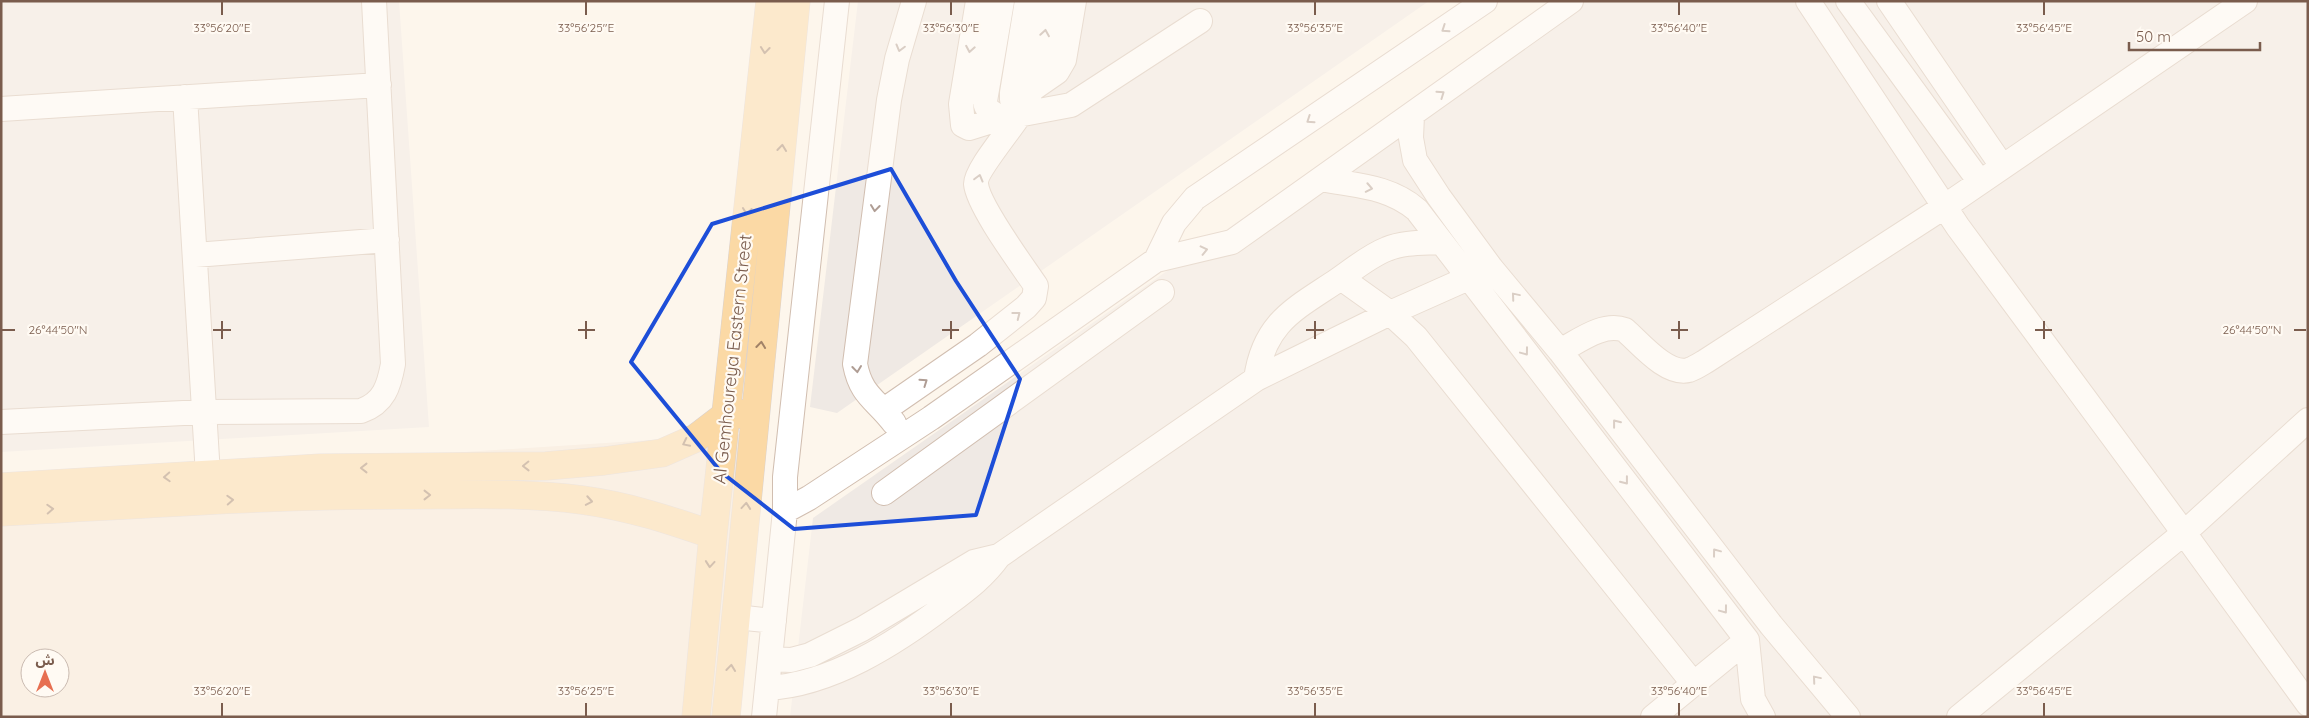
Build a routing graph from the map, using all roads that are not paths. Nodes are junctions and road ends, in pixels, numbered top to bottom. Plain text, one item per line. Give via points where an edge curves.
1 (374, 1) edge
2 (770, 1) edge
3 (796, 1) edge
4 (837, 1) edge
5 (914, 1) edge
6 (978, 1) edge
7 (1002, 1) edge
8 (1027, 1) edge
9 (1050, 1) edge
10 (1074, 1) edge
11 (1485, 1) edge
12 (1571, 1) edge
13 (1808, 1) edge
14 (1848, 1) edge
15 (1889, 1) edge
16 (2245, 1) edge
17 (1200, 21) dead end
18 (378, 85) junction
19 (1031, 90) junction
20 (185, 97) junction
21 (1, 109) edge
22 (1412, 114) junction
23 (1011, 116) junction
24 (2002, 166) junction
25 (1321, 179) junction
26 (1980, 182) junction
27 (1944, 206) junction
28 (387, 240) junction
29 (1440, 242) junction
30 (195, 255) junction
31 (1156, 260) junction
32 (1491, 268) junction
33 (1340, 278) junction
34 (1468, 278) junction
35 (1162, 292) dead end
36 (1390, 313) junction
37 (978, 345) junction
38 (1560, 350) junction
39 (994, 374) junction
40 (1256, 379) junction
41 (884, 410) junction
42 (204, 412) junction
43 (754, 413) junction
44 (726, 415) junction
45 (931, 418) junction
46 (2308, 420) edge
47 (1, 422) edge
48 (903, 436) junction
49 (951, 446) junction
50 (320, 468) junction
51 (208, 475) junction
52 (1, 487) edge
53 (884, 493) dead end
54 (320, 495) junction
55 (1675, 498) junction
56 (785, 511) junction
57 (1, 512) edge
58 (1652, 516) junction
59 (2184, 532) junction
60 (713, 535) junction
61 (999, 556) junction
62 (708, 595) junction
63 (737, 608) junction
64 (774, 621) junction
65 (1747, 640) junction
66 (770, 659) junction
67 (1693, 683) junction
68 (767, 688) junction
69 (2308, 704) edge
70 (696, 717) edge
71 (726, 717) edge
72 (764, 717) edge
73 (1653, 717) edge
74 (1763, 717) edge
75 (1848, 717) edge
76 (1959, 717) edge

1 - 18 lane
2 -> 44 main road, Al Gemhoureya Eastern Street
43 -> 3 main road, Al Gemhoureya Eastern Street
4 - 56 lane via 785,477
5 -> 41 lane via 897,59 890,100 855,364 863,390
6 -> 23 lane via 961,104 963,125 969,128
7 - 23 lane via 985,101 989,111
8 - 23 lane
19 -> 9 lane via 1040,69
10 - 19 lane via 1064,60 1056,72
11 -> 31 lane via 1195,198 1174,223
22 -> 12 lane
13 - 27 lane
14 - 26 lane
15 - 24 lane
16 - 24 lane
17 - 23 lane via 1080,100 1060,109
18 - 20 lane
18 - 28 lane
19 - 23 lane
20 - 21 lane
20 - 30 lane
22 - 25 lane
22 - 32 lane via 1411,138 1415,160
37 -> 23 lane via 1026,307 1037,292 993,221 976,183
24 - 26 lane
25 -> 29 lane via 1403,198 1417,210
31 -> 25 lane via 1232,242
26 - 27 lane
27 - 38 lane via 1688,370 1674,370 1662,363 1625,330 1617,328 1607,327
27 - 59 lane
28 - 30 lane
28 - 42 lane via 393,364 388,386 380,401 362,411
29 - 33 lane via 1388,248
29 - 34 lane
30 - 42 lane
31 - 39 lane
32 - 34 lane
38 -> 32 lane
33 - 36 lane
33 - 40 lane via 1289,313 1276,326 1258,360
34 - 36 lane
34 -> 58 lane
35 - 49 lane
36 - 40 lane
36 - 67 lane via 1436,361
37 - 39 lane via 975,353 978,366
41 -> 37 lane
55 -> 38 lane
39 - 45 lane
40 - 61 lane
41 - 48 lane
42 - 47 lane
42 - 51 lane
43 - 44 main road
63 -> 43 main road, Al Gemhoureya Eastern Street
44 -> 50 main road via 696,438 676,448 604,461 546,466
44 - 60 main road, Al Gemhoureya Eastern Street
45 - 48 lane
45 - 49 lane
46 - 59 lane
48 - 56 lane
49 - 53 lane
50 - 51 main road
50 - 54 main road
51 -> 52 main road
57 -> 54 main road
54 -> 60 main road via 538,495 627,508
55 - 58 lane
75 -> 55 lane via 1771,625
56 - 64 lane
58 -> 65 lane
59 - 69 lane
59 - 76 lane
60 -> 62 main road, Al Gemhoureya Eastern Street
61 - 66 lane via 974,562 862,629 810,655 791,660
61 - 68 lane via 980,579 878,651 815,680
62 - 63 main road
62 - 70 main road, Al Gemhoureya Eastern Street
63 - 64 lane
71 -> 63 main road, Al Gemhoureya Eastern Street
64 - 66 lane
65 - 67 lane
65 - 74 lane via 1753,699
66 - 68 lane
67 - 73 lane
68 - 72 lane

